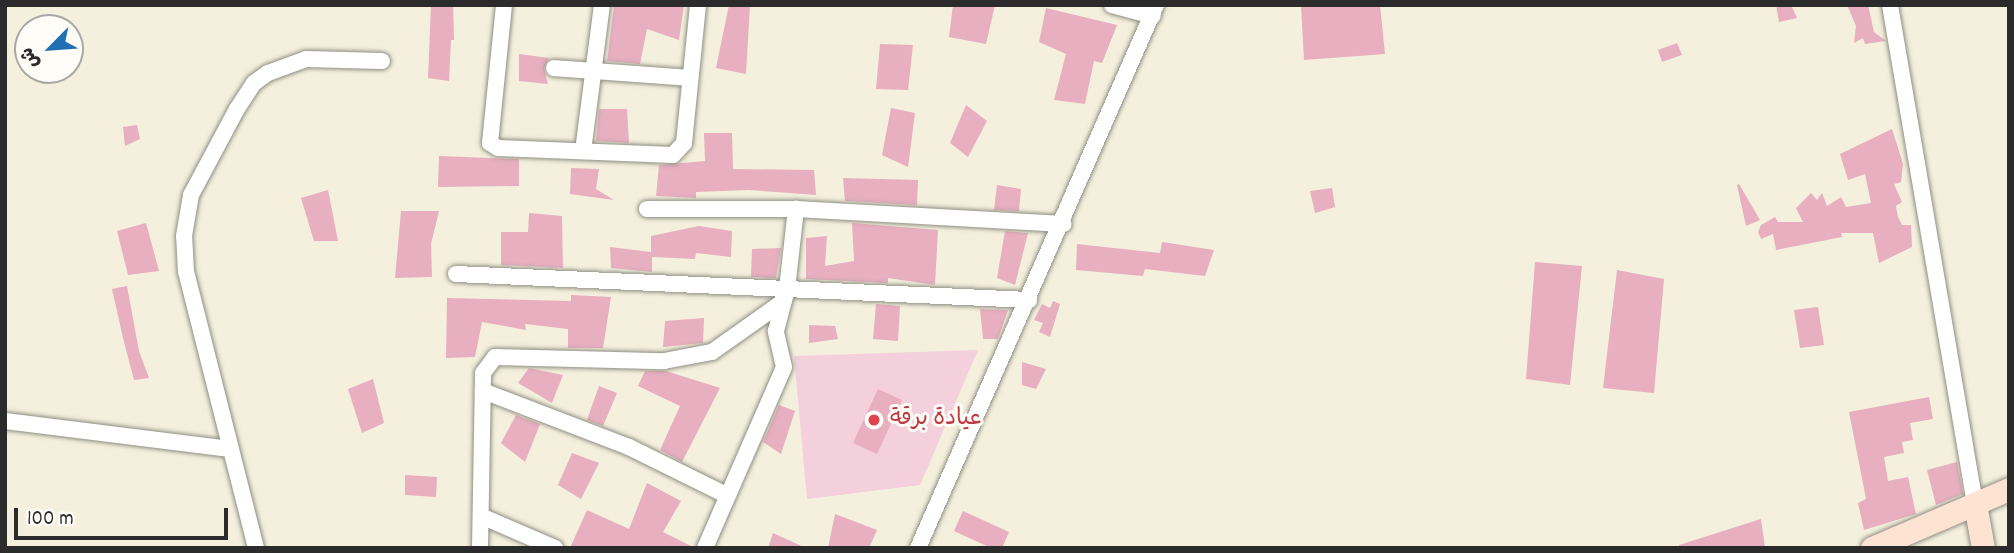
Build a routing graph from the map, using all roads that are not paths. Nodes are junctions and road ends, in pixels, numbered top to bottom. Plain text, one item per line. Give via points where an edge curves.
1 (504, 5) edge
2 (602, 5) edge
3 (698, 5) edge
4 (1112, 5) edge
5 (1891, 5) edge
6 (1154, 10) edge
7 (382, 61) dead end
8 (554, 68) dead end
9 (593, 70) junction
10 (690, 78) junction
11 (583, 151) junction
12 (647, 209) dead end
13 (796, 209) junction
14 (1064, 224) junction
15 (456, 274) dead end
16 (785, 295) junction
17 (1029, 300) junction
18 (483, 391) junction
19 (5, 421) edge
20 (230, 449) junction
21 (2009, 489) edge
22 (728, 496) junction
23 (1975, 504) junction
24 (481, 516) junction
25 (256, 548) edge
26 (480, 548) edge
27 (555, 548) edge
28 (705, 548) edge
29 (918, 548) edge
30 (1872, 548) edge
31 (1983, 548) edge

1 - 11 street via 490,143 499,148
2 - 9 street
3 - 10 street
4 - 6 street
5 - 23 street
6 - 14 street
7 - 20 street via 306,59 268,73 254,83 237,109 191,195 184,236 186,272
8 - 9 street
9 - 10 street
9 - 11 street
10 - 11 street via 684,143 677,154
12 - 13 street
13 - 14 street
13 - 16 street
14 - 17 street
15 - 16 street
16 - 17 street
16 - 18 street via 712,352 664,361 495,357 486,365
16 - 22 street via 775,340 783,367
17 - 29 street
18 - 22 street via 629,447
18 - 24 street
19 - 20 street
20 - 25 street
21 - 23 main road
22 - 28 street
23 - 30 main road
23 - 31 main road
24 - 26 street
24 - 27 street

